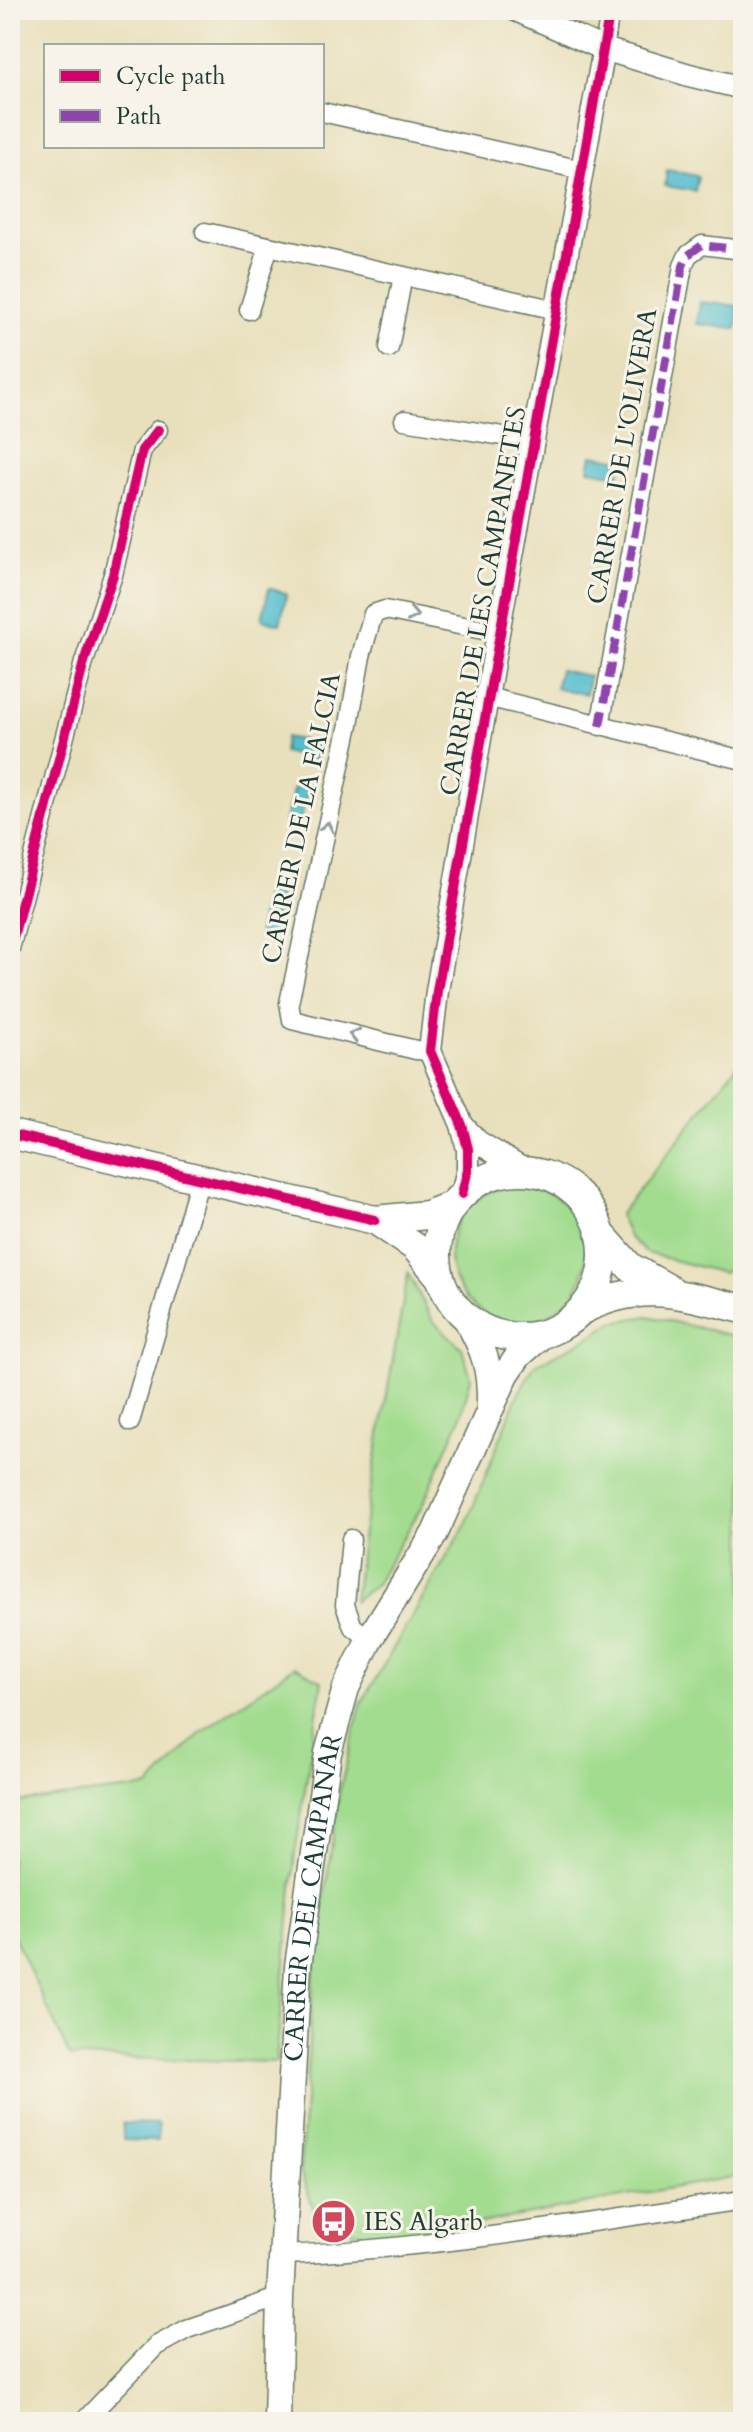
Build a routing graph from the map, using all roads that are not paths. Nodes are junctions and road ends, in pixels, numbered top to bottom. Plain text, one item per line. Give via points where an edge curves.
1 (516, 10) edge
2 (610, 10) edge
3 (604, 49) junction
4 (743, 88) edge
5 (324, 112) edge
6 (582, 170) junction
7 (205, 232) dead end
8 (269, 246) junction
9 (743, 250) edge
10 (403, 276) junction
11 (249, 310) dead end
12 (557, 310) junction
13 (389, 348) dead end
14 (404, 420) dead end
15 (158, 430) dead end
16 (533, 441) junction
17 (498, 633) junction
18 (487, 697) junction
19 (600, 726) junction
20 (743, 760) edge
21 (10, 949) edge
22 (430, 1051) junction
23 (462, 1125) junction
24 (10, 1134) edge
25 (527, 1172) junction
26 (200, 1179) junction
27 (457, 1200) junction
28 (375, 1220) junction
29 (600, 1233) junction
30 (439, 1276) junction
31 (679, 1294) junction
32 (743, 1309) edge
33 (582, 1310) junction
34 (466, 1318) junction
35 (543, 1334) junction
36 (489, 1412) junction
37 (130, 1422) dead end
38 (351, 1539) dead end
39 (370, 1638) junction
40 (743, 2200) edge
41 (284, 2255) junction
42 (280, 2297) junction
43 (83, 2422) edge
44 (277, 2422) edge

1 - 3 street
2 - 3 street, CARRER DE LES CAMPANETES
3 - 4 street
3 - 6 street, CARRER DE LES CAMPANETES
5 - 6 street
6 - 12 street, CARRER DE LES CAMPANETES
7 - 8 street
8 - 10 street
8 - 11 street
9 - 19 street, CARRER DE L'OLIVERA via 702,245 683,266
10 - 12 street
10 - 13 street
12 - 16 street, CARRER DE LES CAMPANETES
14 - 16 street
15 - 21 street via 142,450
16 - 17 street, CARRER DE LES CAMPANETES
17 - 18 street, CARRER DE LES CAMPANETES
22 -> 17 street, CARRER DE LA FALCIA via 292,1020 289,1003 373,614 385,610
18 - 19 street
18 - 22 street, CARRER DE LES CAMPANETES
19 - 20 street
22 - 23 street
23 - 25 street via 478,1142
23 - 27 street via 468,1169
24 - 26 main road
25 - 27 main road via 486,1179
25 - 29 main road via 567,1187 587,1207
26 - 28 main road
26 - 37 street
27 - 28 main road via 427,1215
27 - 30 main road via 438,1239
28 - 30 main road via 415,1247
29 - 31 main road via 630,1267
29 - 33 main road via 599,1281
30 - 34 main road
31 - 32 main road
31 - 33 main road via 627,1293
33 - 35 main road
34 - 35 main road via 508,1337
34 - 36 main road, CARRER DEL CAMPANAR via 483,1348
35 - 36 main road, CARRER DEL CAMPANAR via 512,1363
36 - 39 main road, CARRER DEL CAMPANAR via 435,1533
38 - 39 street via 345,1605 353,1627
39 - 41 main road, CARRER DEL CAMPANAR via 346,1688 328,1753 298,1966
40 - 41 street via 446,2242
41 - 42 main road, CARRER DEL CAMPANAR
42 - 43 street via 187,2329 156,2346
42 - 44 main road, CARRER DEL CAMPANAR

